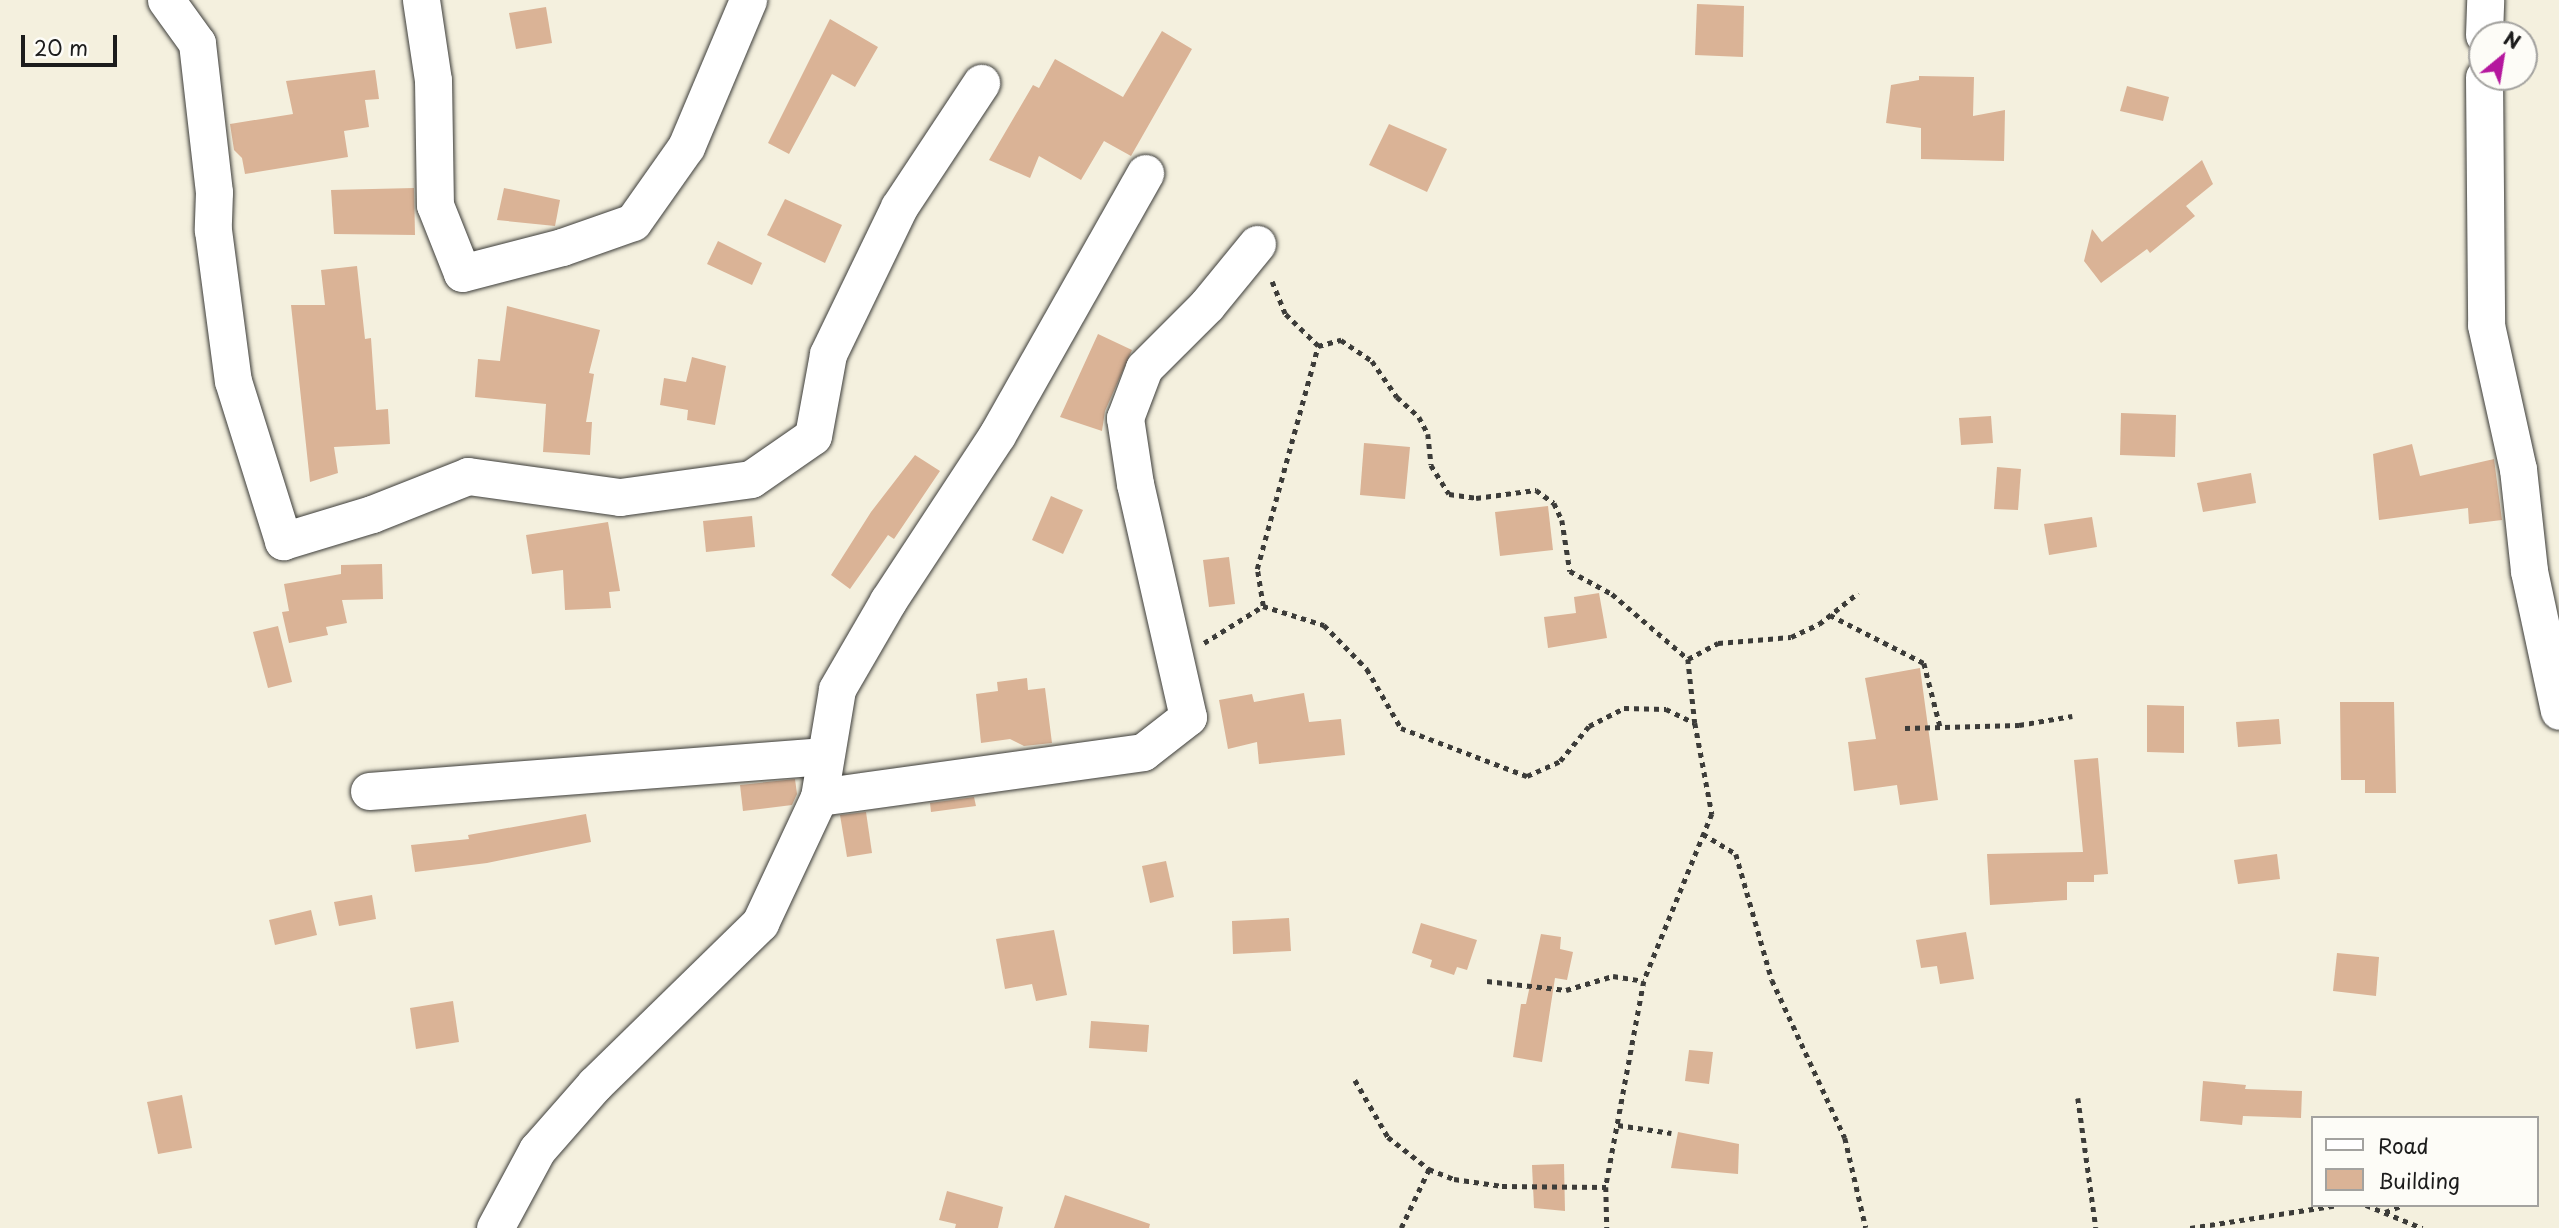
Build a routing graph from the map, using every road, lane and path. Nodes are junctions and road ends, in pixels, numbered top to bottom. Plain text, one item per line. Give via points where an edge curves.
1 (166, 0) edge
2 (421, 0) edge
3 (748, 0) edge
4 (2485, 0) edge
5 (2484, 21) edge
6 (981, 83) dead end
7 (2484, 91) edge
8 (1144, 173) dead end
9 (1257, 244) joint
10 (1318, 346) junction
11 (2544, 567) edge
12 (1858, 593) dead end
13 (1263, 606) junction
14 (1830, 615) junction
15 (1174, 653) junction
16 (1688, 659) junction
17 (2559, 711) edge
18 (2072, 716) dead end
19 (1695, 723) junction
20 (1940, 726) junction
21 (1905, 728) dead end
22 (825, 755) junction
23 (369, 791) dead end
24 (819, 797) junction
25 (1703, 834) junction
26 (1488, 981) dead end
27 (1644, 981) junction
28 (1355, 1080) dead end
29 (2078, 1098) dead end
30 (1618, 1125) junction
31 (1671, 1133) dead end
32 (1429, 1169) junction
33 (1606, 1187) junction
34 (2325, 1207) edge
35 (2371, 1207) edge
36 (2398, 1207) edge
37 (2384, 1212) junction
38 (495, 1228) edge
39 (1401, 1228) edge
40 (1607, 1228) edge
41 (1866, 1228) edge
42 (2096, 1228) edge
43 (2190, 1228) edge
44 (2423, 1228) edge

1 - 6 street via 197,43 214,192 213,230 233,381 283,541 372,514 468,476 620,497 751,479 813,436 828,354 899,207
2 - 3 street via 433,80 435,205 462,273 562,247 633,222 686,147
4 - 5 street
7 - 11 street via 2486,325
8 - 22 street via 997,435 888,601 837,690
9 - 10 path via 1285,314
9 - 15 street via 1207,305 1144,368 1125,418 1135,484
10 - 13 path via 1257,569
10 - 16 path via 1341,340 1372,361 1397,397 1419,417 1428,434 1431,465 1448,494 1476,498 1535,490 1553,503 1562,520 1570,571 1612,594
11 - 17 street
12 - 14 path
13 - 15 path via 1195,648
13 - 19 path via 1324,625 1367,668 1401,728 1527,776 1560,761 1589,726 1624,708 1666,709
14 - 16 path via 1791,637 1718,643
14 - 20 path via 1924,663
15 - 24 street via 1188,718 1143,752
16 - 19 path
18 - 20 path via 2019,725
19 - 25 path via 1712,814
20 - 21 path
22 - 23 street
22 - 24 street
24 - 38 street via 760,923 595,1084 537,1150
25 - 27 path
25 - 41 path via 1736,854 1772,980 1845,1138
26 - 27 path via 1566,990 1613,976
27 - 30 path
28 - 32 path via 1388,1137
29 - 42 path
30 - 31 path
30 - 33 path
32 - 33 path via 1454,1179 1502,1186
32 - 39 path
33 - 40 path
34 - 43 path
35 - 37 path
36 - 37 path
37 - 44 path

